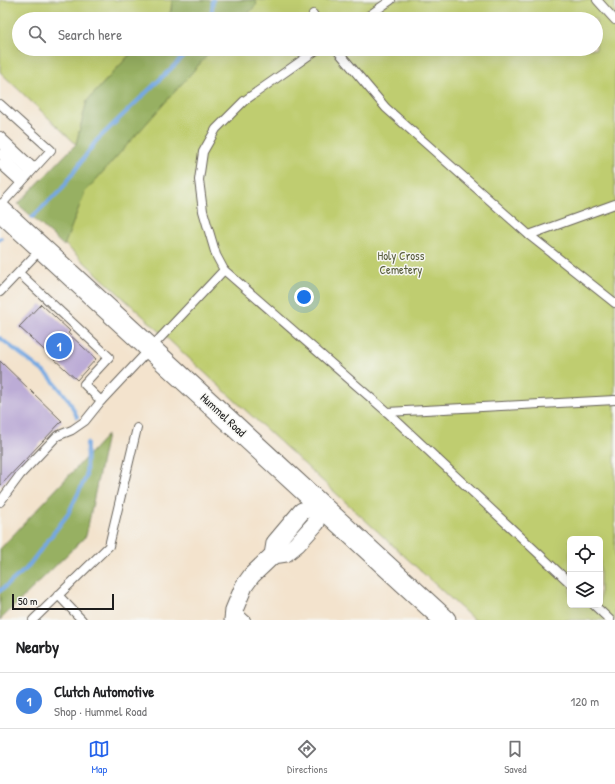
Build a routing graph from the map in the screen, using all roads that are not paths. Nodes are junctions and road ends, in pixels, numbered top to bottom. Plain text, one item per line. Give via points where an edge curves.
1 (391, 0) edge
2 (597, 0) edge
3 (374, 12) edge
4 (615, 20) edge
5 (308, 56) edge
6 (342, 56) edge
7 (0, 104) edge
8 (0, 136) edge
9 (0, 144) edge
10 (0, 154) edge
11 (0, 164) edge
12 (0, 171) edge
13 (26, 178) junction
14 (615, 204) edge
15 (0, 206) edge
16 (0, 210) edge
17 (529, 235) junction
18 (42, 248) junction
19 (224, 270) junction
20 (19, 273) junction
21 (0, 292) edge
22 (615, 303) edge
23 (150, 348) junction
24 (615, 400) edge
25 (101, 401) junction
26 (387, 412) junction
27 (137, 428) dead end
28 (0, 502) edge
29 (321, 505) junction
30 (567, 579) edge
31 (58, 595) junction
32 (597, 608) edge
33 (238, 617) edge
34 (33, 620) edge
35 (82, 620) edge
36 (445, 620) edge
37 (610, 620) edge

1 - 3 lane
2 - 4 lane
5 - 19 lane via 244,101 216,129 203,152 200,180 203,211 216,255
6 - 17 lane via 386,108
7 - 13 lane via 50,150
8 - 13 lane
9 - 13 lane
10 - 13 lane
11 - 13 lane
12 - 13 lane
13 - 15 lane
14 - 17 lane
16 - 18 street, Hummel Road
17 - 22 lane
18 - 20 lane
18 - 23 street, Hummel Road
19 - 23 lane
19 - 26 lane
20 - 21 lane
20 - 25 lane via 109,357 84,384
23 - 25 lane
23 - 29 street, Hummel Road
24 - 26 lane
25 - 28 lane via 85,421 57,436 20,475
26 - 30 lane
27 - 31 lane via 109,546
29 - 33 street via 316,523 297,544 286,553 273,555 244,586
29 - 36 street, Hummel Road
31 - 34 lane
31 - 35 lane
32 - 37 lane

